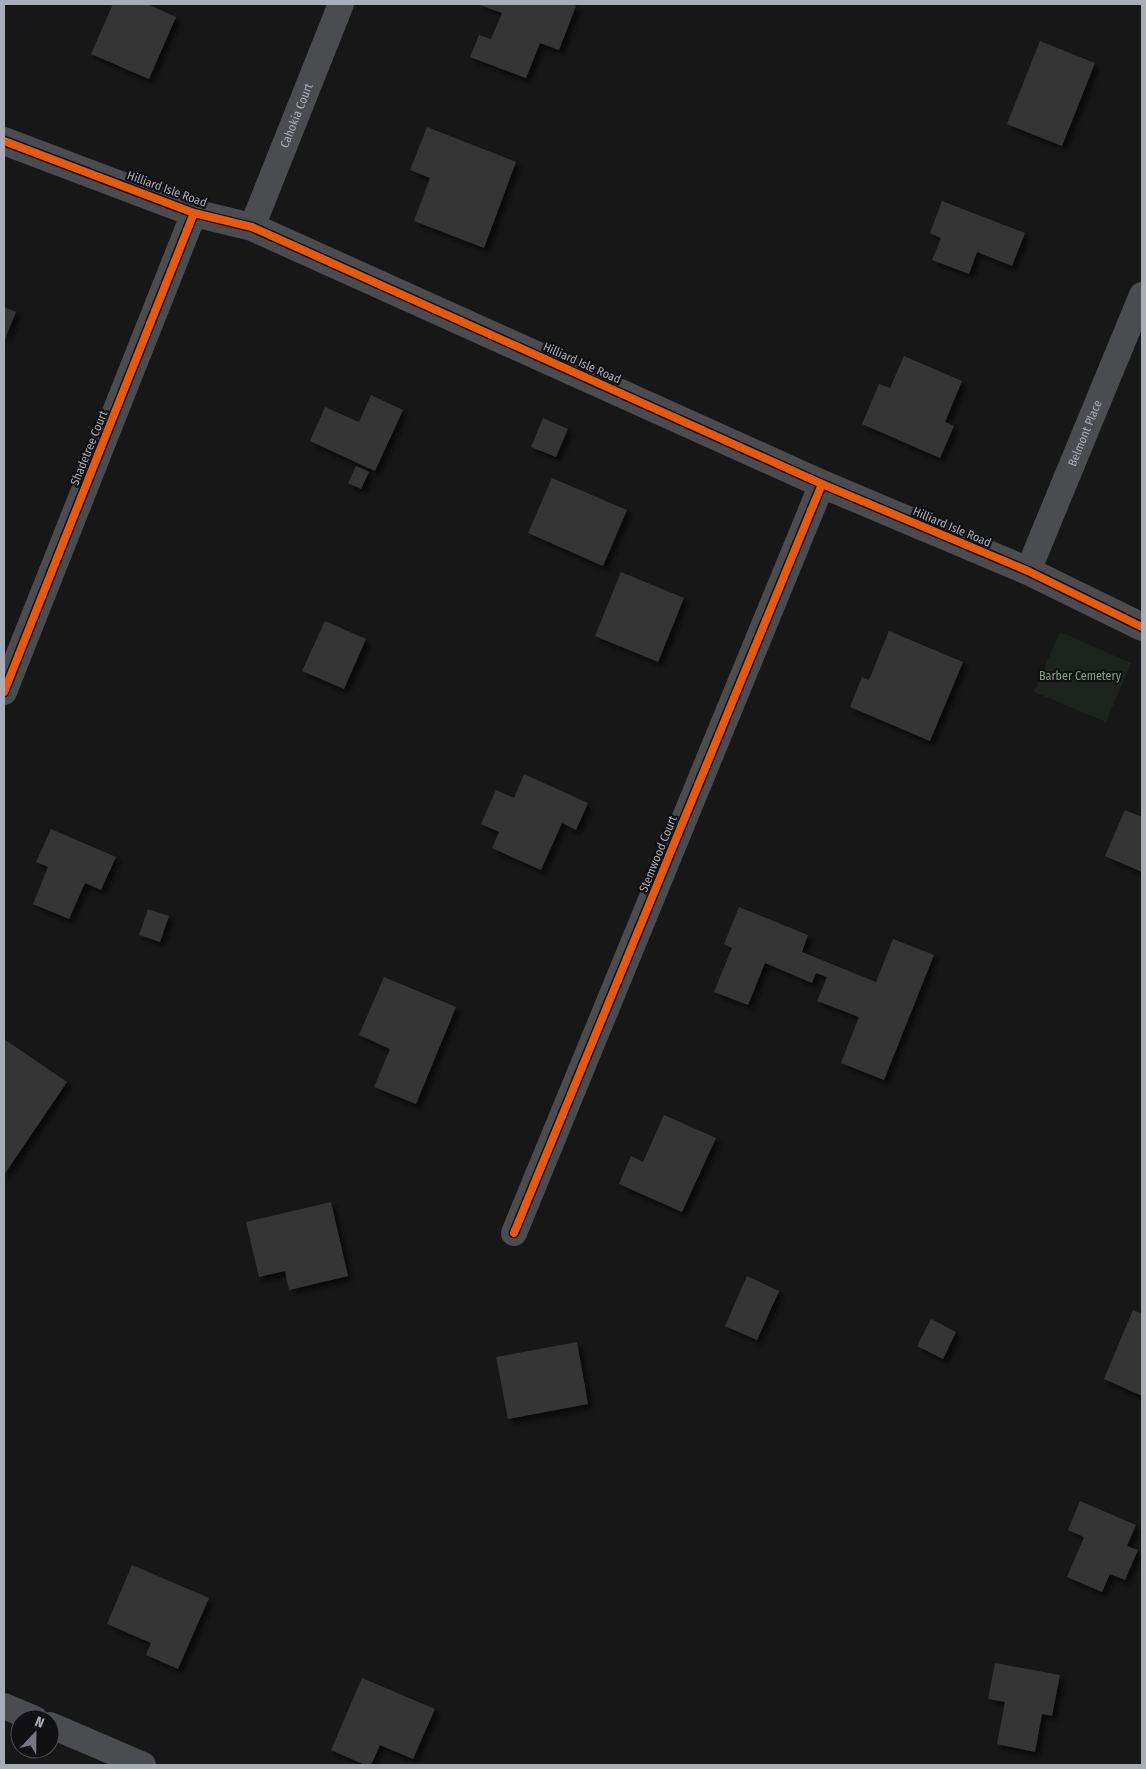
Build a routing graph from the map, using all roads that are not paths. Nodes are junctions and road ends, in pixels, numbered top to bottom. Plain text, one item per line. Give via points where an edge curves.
1 (341, 4) edge
2 (4, 140) edge
3 (194, 213) junction
4 (252, 226) junction
5 (1142, 295) edge
6 (822, 484) junction
7 (1028, 572) junction
8 (1142, 627) edge
9 (4, 692) edge
10 (514, 1233) dead end
11 (60, 1729) edge
12 (143, 1765) edge

1 - 4 street, Cahokia Court
2 - 3 street, Hilliard Isle Road
3 - 4 street, Hilliard Isle Road
3 - 9 street, Shadetree Court
4 - 6 street, Hilliard Isle Road
5 - 7 street, Belmont Place
6 - 7 street, Hilliard Isle Road
6 - 10 street, Stemwood Court
7 - 8 street, Hilliard Isle Road
11 - 12 street

